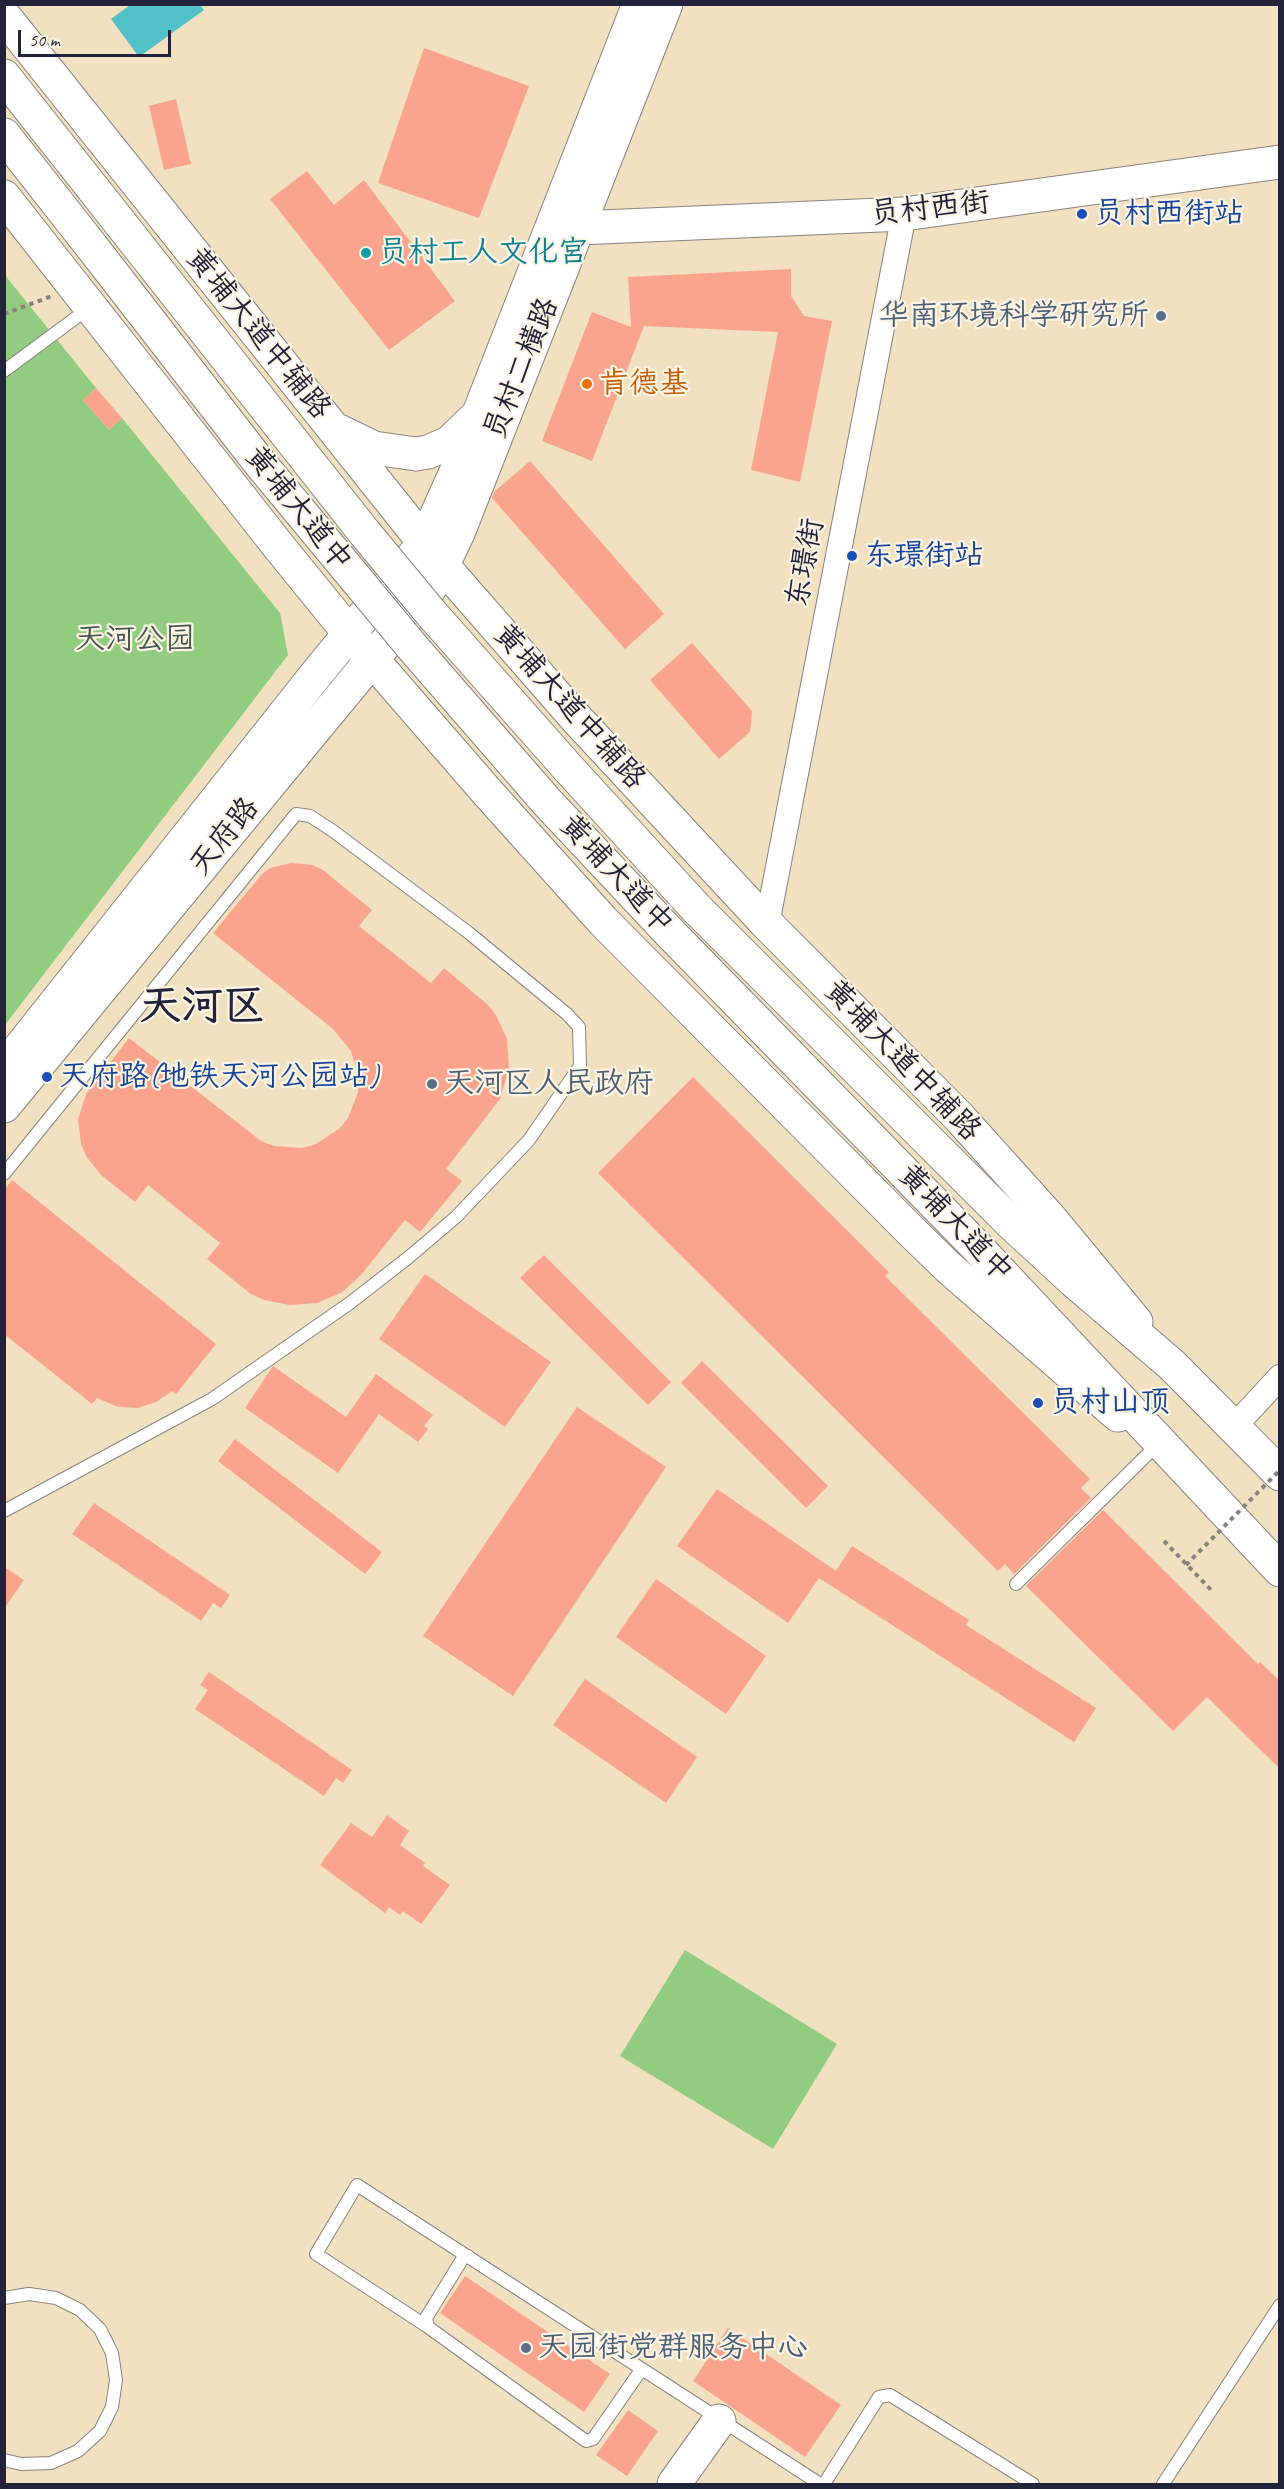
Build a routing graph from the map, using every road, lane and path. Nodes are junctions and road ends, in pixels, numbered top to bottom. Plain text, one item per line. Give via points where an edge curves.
1 (639, 4) edge
2 (666, 4) edge
3 (4, 16) edge
4 (4, 76) edge
5 (4, 135) edge
6 (1280, 162) edge
7 (4, 197) edge
8 (904, 214) junction
9 (578, 228) junction
10 (82, 298) junction
11 (4, 314) edge
12 (4, 371) edge
13 (288, 372) junction
14 (478, 415) junction
15 (330, 426) junction
16 (197, 442) junction
17 (433, 555) junction
18 (350, 634) junction
19 (372, 659) junction
20 (574, 716) junction
21 (488, 793) junction
22 (767, 924) junction
23 (4, 1068) edge
24 (4, 1106) edge
25 (4, 1174) edge
26 (1172, 1365) junction
27 (1280, 1377) edge
28 (1233, 1428) junction
29 (1155, 1447) junction
30 (1280, 1472) edge
31 (1194, 1481) junction
32 (4, 1512) edge
33 (1164, 1540) dead end
34 (1186, 1565) junction
35 (1280, 1570) edge
36 (1016, 1584) dead end
37 (1211, 1590) dead end
38 (468, 2256) junction
39 (4, 2298) edge
40 (1280, 2305) edge
41 (428, 2328) junction
42 (641, 2370) junction
43 (719, 2421) junction
44 (4, 2460) edge
45 (674, 2484) edge
46 (822, 2484) edge
47 (1033, 2484) edge
48 (1163, 2484) edge

1 - 14 main road, 员村二横路
2 - 9 main road, 员村二横路
3 - 13 main road, 黄埔大道中辅路
4 - 26 main road, 黄埔大道中, bridge via 364,532 568,769 696,908 1011,1223
5 - 31 main road, 黄埔大道中, bridge via 259,462 547,802 954,1223
6 - 8 main road, 员村西街
7 - 10 main road
8 - 9 main road, 员村西街
8 - 22 street, 东璟街
9 - 17 main road, 员村二横路
10 - 11 path
10 - 12 lane
10 - 16 main road
13 - 15 main road, 黄埔大道中辅路
13 - 16 main road via 291,401 287,421 267,445 238,455
14 - 15 main road via 449,443 416,454 374,448
14 - 17 main road, 员村二横路 via 438,515
15 - 17 main road, 黄埔大道中辅路
16 - 18 main road
17 - 18 main road, 天府路
17 - 19 main road, 天府路 via 426,594
17 - 20 main road, 黄埔大道中辅路
18 - 19 main road
18 - 23 main road, 天府路
19 - 21 main road
19 - 24 main road, 天府路
20 - 21 main road via 536,705 521,705 502,714 481,743 480,759
20 - 22 main road, 黄埔大道中辅路
21 - 29 main road via 603,921 879,1201 948,1267
22 - 26 main road, 黄埔大道中辅路 via 980,1141
25 - 32 lane via 296,814 310,816 333,831 469,933 579,1027 580,1066 529,1140 456,1217 409,1257 350,1304 212,1399
26 - 28 main road, 黄埔大道中
27 - 28 street
28 - 30 main road, 黄埔大道中
29 - 31 main road
29 - 36 lane
30 - 34 path, bridge
31 - 35 main road, 黄埔大道中
33 - 34 path
34 - 37 path
38 - 41 lane via 463,2258 426,2318
38 - 41 lane via 357,2185 316,2254
38 - 42 lane
39 - 44 lane via 29,2294 56,2298 80,2310 100,2329 112,2353 117,2380 112,2407 99,2431 78,2451 51,2463
40 - 48 lane
41 - 42 lane via 586,2441 593,2439
42 - 43 lane
43 - 45 main road
43 - 46 lane
46 - 47 lane via 879,2397 890,2395

